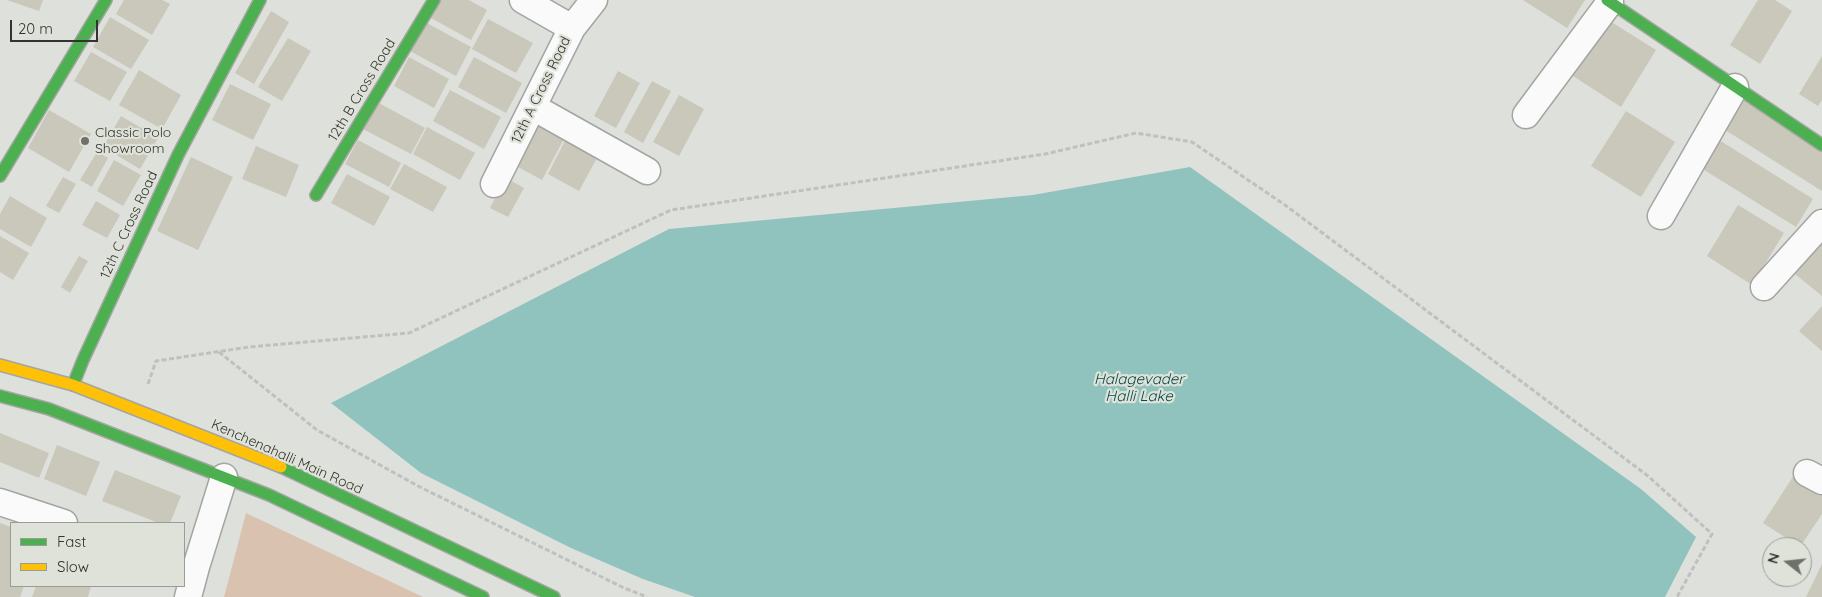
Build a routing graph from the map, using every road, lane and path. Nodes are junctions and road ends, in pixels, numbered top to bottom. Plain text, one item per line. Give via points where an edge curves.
1 (106, 0) edge
2 (260, 0) edge
3 (434, 0) edge
4 (523, 0) edge
5 (594, 0) edge
6 (1608, 1) edge
7 (572, 28) junction
8 (1735, 87) junction
9 (533, 107) junction
10 (1526, 114) dead end
11 (1822, 145) edge
12 (648, 171) dead end
13 (0, 176) edge
14 (494, 184) dead end
15 (316, 195) dead end
16 (1661, 216) dead end
17 (1822, 223) edge
18 (1764, 287) dead end
19 (218, 351) junction
20 (0, 365) edge
21 (73, 385) junction
22 (0, 396) edge
23 (140, 411) junction
24 (224, 477) junction
25 (0, 502) edge
26 (61, 522) edge
27 (190, 565) edge
28 (188, 597) edge
29 (483, 597) edge
30 (554, 597) edge
31 (647, 597) edge
32 (1677, 597) edge

1 - 13 street
2 - 21 street, 12th C Cross Road via 178,155
3 - 15 street, 12th B Cross Road
4 - 7 street
5 - 7 street, 12th A Cross Road
6 - 8 street
6 - 10 street
7 - 9 street, 12th A Cross Road
8 - 11 street
8 - 16 street
9 - 12 street
9 - 14 street, 12th A Cross Road
17 - 18 street
19 - 23 path via 156,361
19 - 31 path via 317,430 418,486
19 - 32 path via 409,333 671,210 1045,154 1136,132 1192,142 1285,205 1648,476 1712,534
20 - 21 street, Kenchenahalli Main Road
21 - 23 street, Kenchenahalli Main Road
22 - 24 street via 49,409
23 - 30 street, Kenchenahalli Main Road via 281,467
24 - 27 street
24 - 29 street via 269,495
25 - 26 street
27 - 28 street

